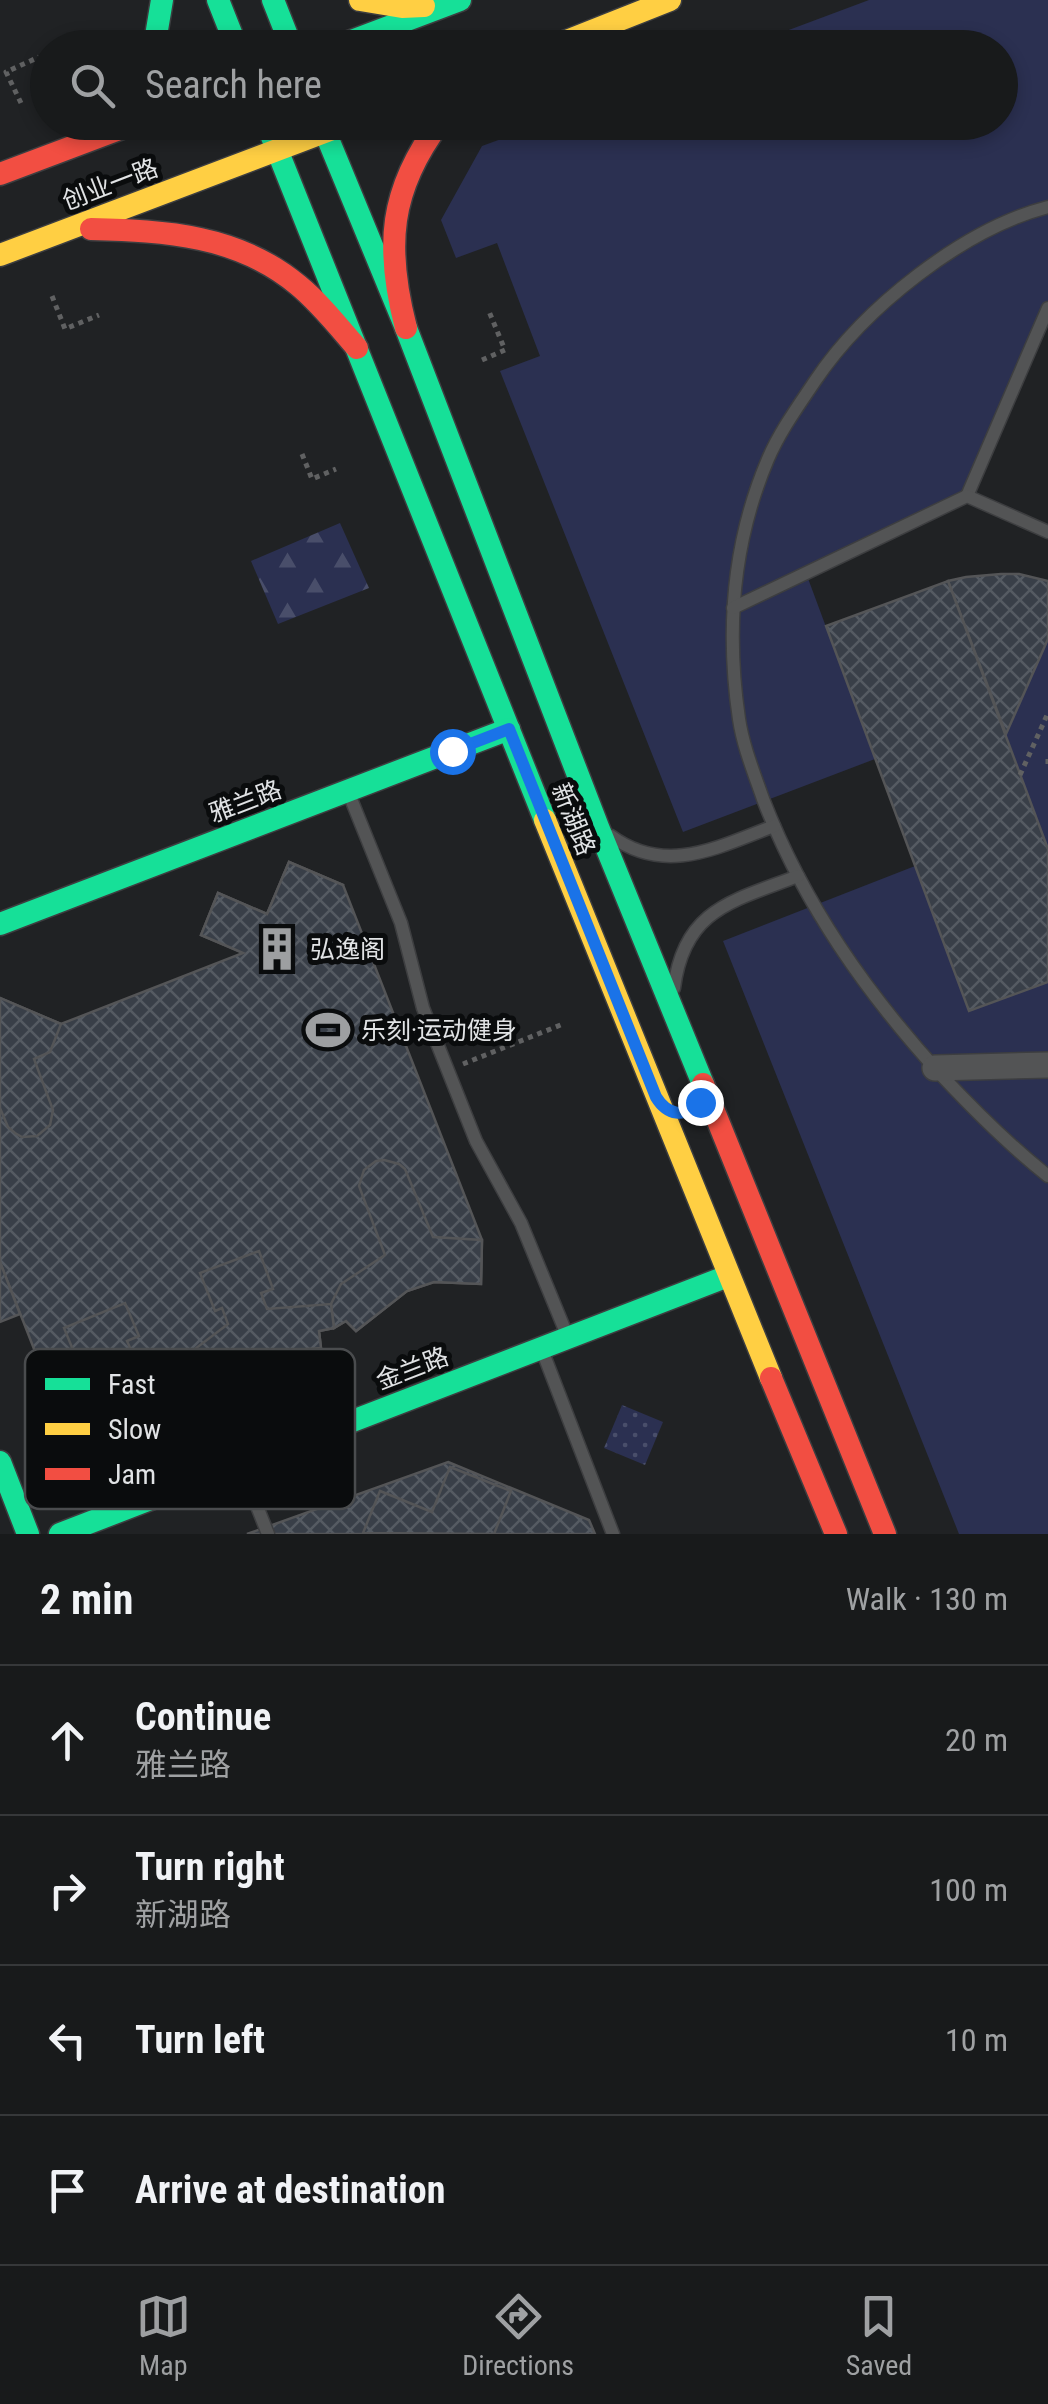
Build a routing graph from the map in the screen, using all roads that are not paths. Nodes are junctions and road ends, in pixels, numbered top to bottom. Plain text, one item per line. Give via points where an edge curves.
1 (162, 0) edge
2 (218, 0) edge
3 (273, 0) edge
4 (360, 0) edge
5 (458, 0) edge
6 (670, 0) edge
7 (157, 30) edge
8 (230, 30) edge
9 (285, 30) edge
10 (380, 30) edge
11 (594, 30) edge
12 (78, 140) edge
13 (92, 140) edge
14 (273, 140) edge
15 (297, 140) edge
16 (328, 140) edge
17 (428, 140) edge
18 (277, 150) junction
19 (58, 153) junction
20 (0, 174) edge
21 (1048, 206) edge
22 (68, 229) junction
23 (0, 255) edge
24 (1048, 308) edge
25 (406, 328) junction
26 (357, 348) junction
27 (967, 496) junction
28 (1048, 532) edge
29 (732, 608) junction
30 (509, 729) junction
31 (347, 791) junction
32 (774, 826) junction
33 (598, 827) junction
34 (798, 876) junction
35 (0, 924) edge
36 (672, 1006) junction
37 (1048, 1065) edge
38 (935, 1068) junction
39 (703, 1084) junction
40 (656, 1097) junction
41 (1048, 1176) edge
42 (728, 1276) junction
43 (568, 1338) junction
44 (541, 1348) junction
45 (355, 1420) edge
46 (0, 1462) edge
47 (124, 1509) edge
48 (258, 1509) edge
49 (28, 1534) edge
50 (60, 1534) edge
51 (268, 1534) edge
52 (613, 1534) edge
53 (836, 1534) edge
54 (885, 1534) edge

1 - 7 main road
2 - 8 main road
3 - 9 main road
4 - 5 main road via 402,8
5 - 10 main road
6 - 11 main road
12 - 19 main road
13 - 19 main road, 创业一路
14 - 18 main road, 新湖路
15 - 18 main road, 创业一路
16 - 25 main road, 新湖路
17 - 25 main road via 400,194 393,227 396,295
18 - 22 main road, 创业一路
18 - 26 main road, 新湖路
19 - 20 main road, 创业一路
21 - 29 lane via 989,229 927,268 830,359 769,457 750,513
22 - 23 main road, 创业一路
22 - 26 main road via 180,233 234,246 305,290
24 - 27 lane
25 - 33 main road, 新湖路
26 - 30 main road, 新湖路
27 - 28 lane
27 - 29 lane
29 - 32 lane via 739,722
30 - 31 main road, 雅兰路
30 - 40 main road, 新湖路
31 - 35 main road, 雅兰路
31 - 43 lane via 476,1141 521,1223
32 - 33 lane via 674,857 624,846
32 - 34 lane
33 - 36 main road, 新湖路
34 - 36 lane via 709,914 686,947
34 - 38 lane via 850,965
36 - 39 main road, 新湖路
37 - 38 street
38 - 41 lane
39 - 40 main road via 703,1097 688,1112 666,1110
39 - 54 main road, 新湖路
40 - 42 main road, 新湖路
42 - 43 main road, 金兰路
42 - 53 main road, 新湖路
43 - 44 main road, 金兰路
44 - 45 main road, 金兰路
44 - 52 lane
46 - 49 main road
47 - 50 main road, 金兰路
48 - 51 lane

